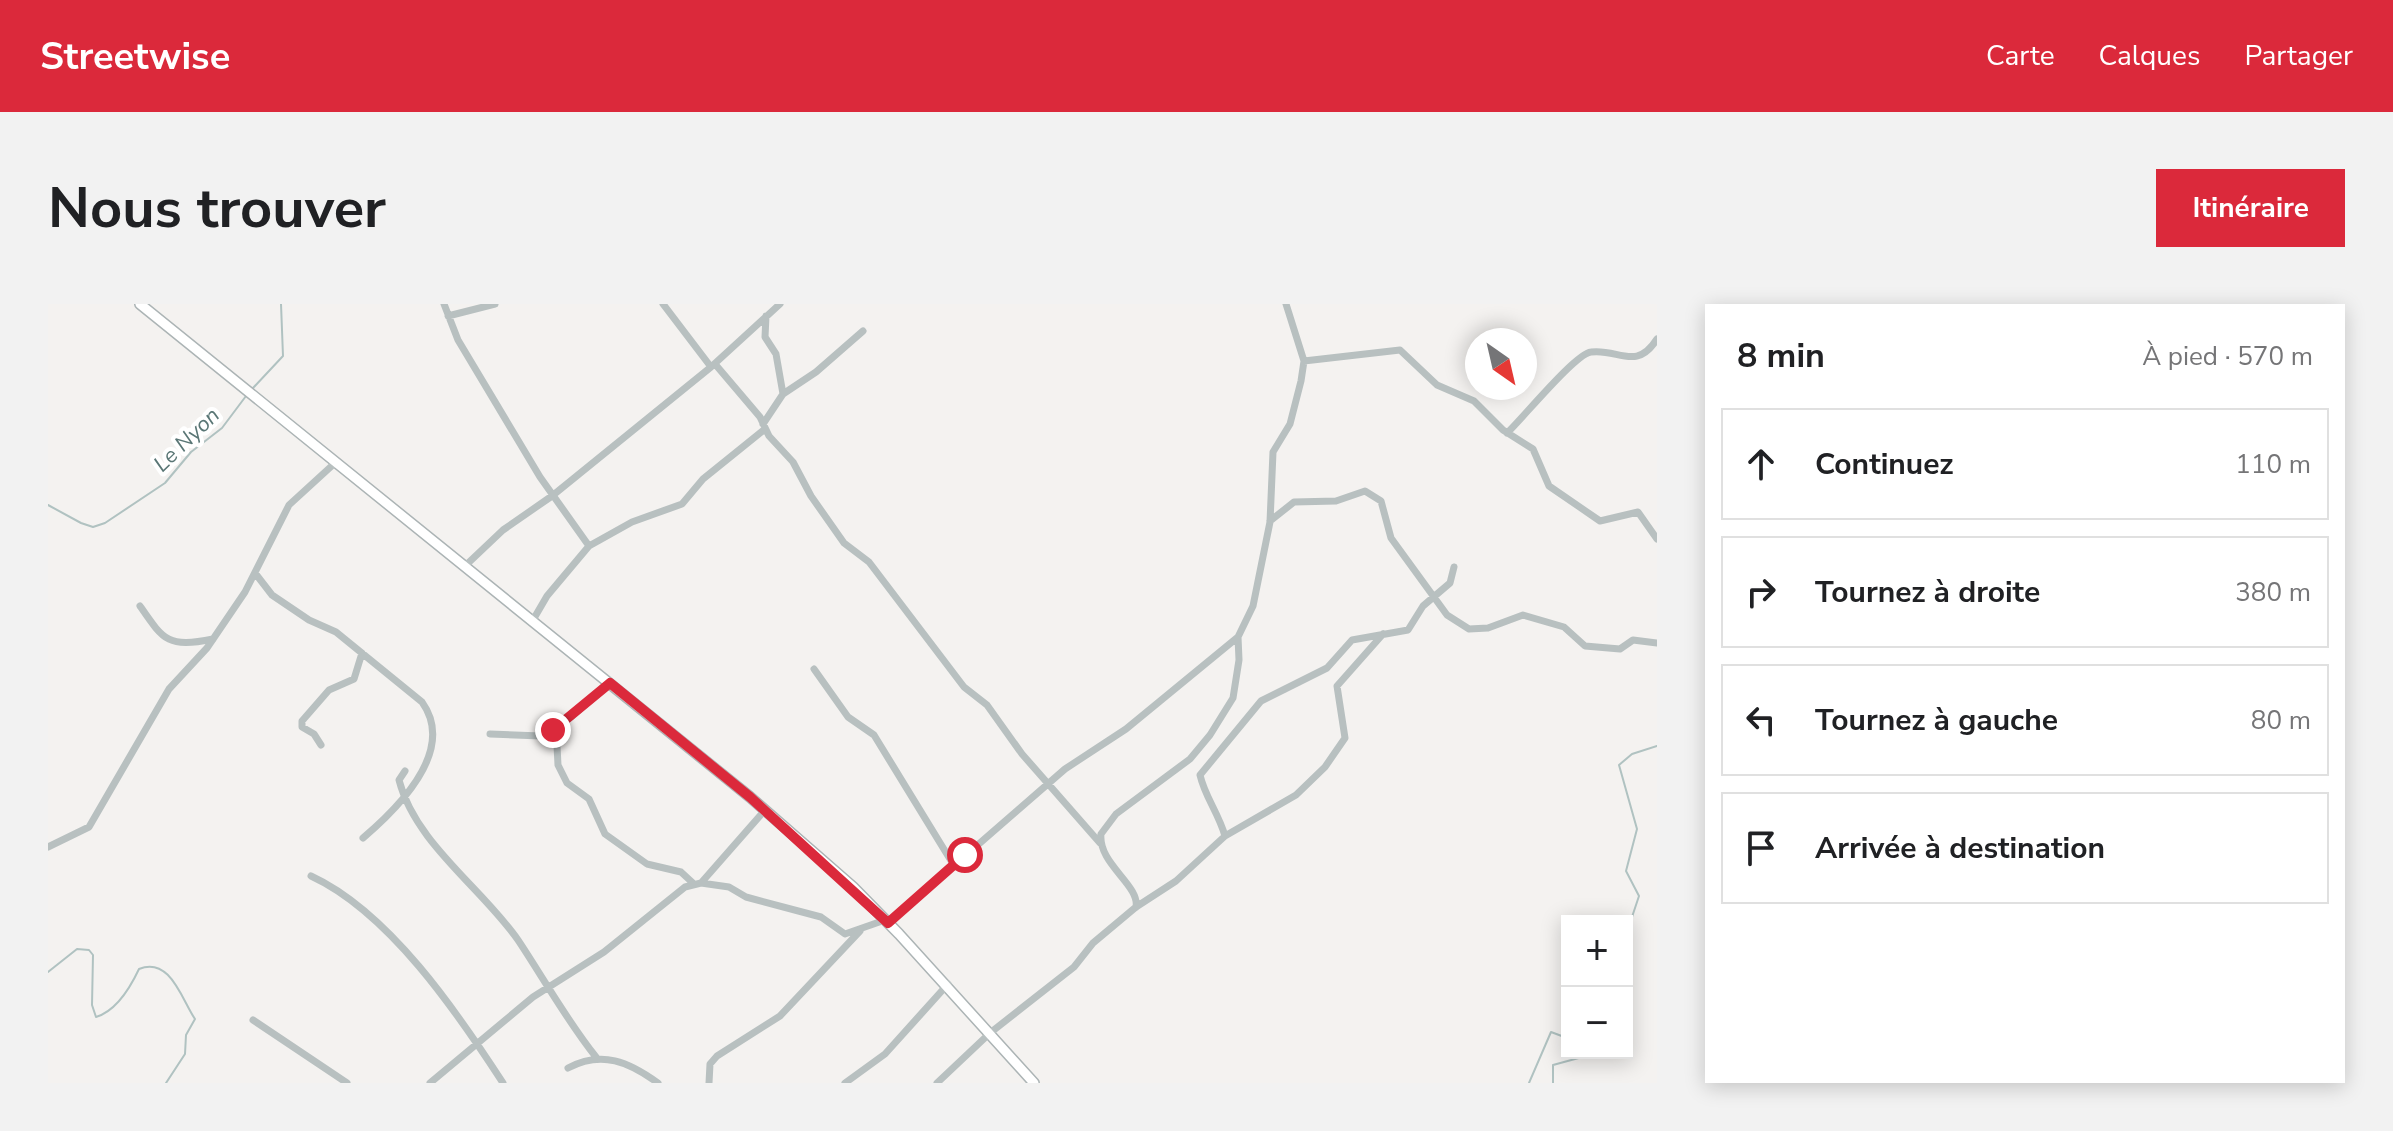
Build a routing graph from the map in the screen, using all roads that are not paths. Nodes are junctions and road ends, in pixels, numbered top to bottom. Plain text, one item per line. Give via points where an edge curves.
1 (140, 304) edge
2 (444, 304) edge
3 (495, 304) edge
4 (663, 304) edge
5 (780, 304) edge
6 (1286, 304) edge
7 (448, 316) junction
8 (766, 316) junction
9 (863, 331) dead end
10 (1657, 339) edge
11 (1649, 351) junction
12 (1657, 358) edge
13 (1304, 361) junction
14 (713, 366) junction
15 (783, 394) junction
16 (764, 427) junction
17 (1507, 433) junction
18 (336, 462) junction
19 (552, 496) junction
20 (1270, 522) junction
21 (1657, 539) edge
22 (589, 546) junction
23 (465, 566) junction
24 (1454, 567) dead end
25 (255, 573) junction
26 (1433, 597) junction
27 (140, 606) dead end
28 (533, 620) junction
29 (1383, 634) junction
30 (1238, 637) junction
31 (213, 639) junction
32 (1657, 643) edge
33 (362, 653) junction
34 (814, 669) dead end
35 (610, 683) junction
36 (556, 726) junction
37 (490, 734) dead end
38 (321, 745) dead end
39 (405, 771) dead end
40 (1047, 783) junction
41 (405, 799) junction
42 (765, 810) junction
43 (1225, 836) junction
44 (363, 838) dead end
45 (1100, 843) junction
46 (48, 847) edge
47 (953, 864) junction
48 (311, 876) dead end
49 (697, 884) junction
50 (1136, 907) junction
51 (887, 921) junction
52 (861, 930) junction
53 (948, 984) junction
54 (547, 988) junction
55 (253, 1020) dead end
56 (990, 1033) junction
57 (478, 1044) junction
58 (596, 1057) junction
59 (568, 1068) dead end
60 (347, 1083) edge
61 (430, 1083) edge
62 (503, 1083) edge
63 (658, 1083) edge
64 (709, 1083) edge
65 (845, 1083) edge
66 (937, 1083) edge
67 (1034, 1083) edge

1 - 18 main road
2 - 7 street
3 - 7 street
4 - 14 street
5 - 8 street
6 - 13 street
7 - 19 street
8 - 14 street
8 - 15 street via 765,337 776,354
9 - 15 street
10 - 11 street
11 - 12 street
11 - 17 street via 1628,358 1592,351 1581,356
13 - 17 street via 1400,350 1437,385 1474,401
13 - 20 street via 1290,424 1273,452
14 - 16 street
14 - 19 street
15 - 16 street
16 - 22 street via 682,504 632,522
16 - 40 street via 793,462 844,543 869,562 964,687 987,705
17 - 21 street via 1533,449 1549,486 1600,521 1638,512
18 - 23 main road
18 - 25 street via 289,505
19 - 22 street
19 - 23 street via 503,530
20 - 26 street via 1294,502 1336,501 1365,491 1381,501 1391,538
20 - 30 street via 1253,606
22 - 28 street
23 - 28 main road
24 - 26 street via 1450,583
25 - 31 street
25 - 33 street via 272,595
26 - 29 street via 1408,630
26 - 32 street via 1447,615 1469,629 1523,615 1564,627 1585,646 1620,649 1633,640
27 - 31 street via 172,643
28 - 35 main road
29 - 43 street via 1337,686 1345,738 1325,767 1296,795
29 - 43 street via 1352,640 1327,668 1261,701 1200,775
30 - 40 street via 1126,729
30 - 45 street via 1239,660 1228,709 1190,759 1116,814
31 - 46 street via 160,702 89,827
33 - 38 street via 354,679 329,690 302,721
33 - 41 street via 429,713 430,748
34 - 47 street via 848,717 874,735
35 - 36 street
35 - 42 main road
36 - 37 street via 541,736
36 - 49 street via 558,765 567,783 589,799 605,834 647,864 681,872
39 - 41 street via 399,780
40 - 45 street
40 - 47 street
41 - 44 street
41 - 54 street via 420,825 518,940
42 - 49 street
42 - 51 main road
43 - 50 street via 1176,881
45 - 50 street via 1137,900
47 - 51 street
48 - 57 street via 359,904 395,939
49 - 52 street via 729,887 746,897 821,917 845,934
49 - 54 street via 675,894 604,952
50 - 56 street via 1064,976
51 - 52 street
51 - 53 main road
52 - 64 street via 780,1016 717,1056 710,1064
53 - 56 main road
53 - 65 street via 885,1054
54 - 57 street
54 - 58 street
55 - 60 street
56 - 66 street
56 - 67 main road
57 - 61 street
57 - 62 street
58 - 59 street
58 - 63 street via 623,1062

